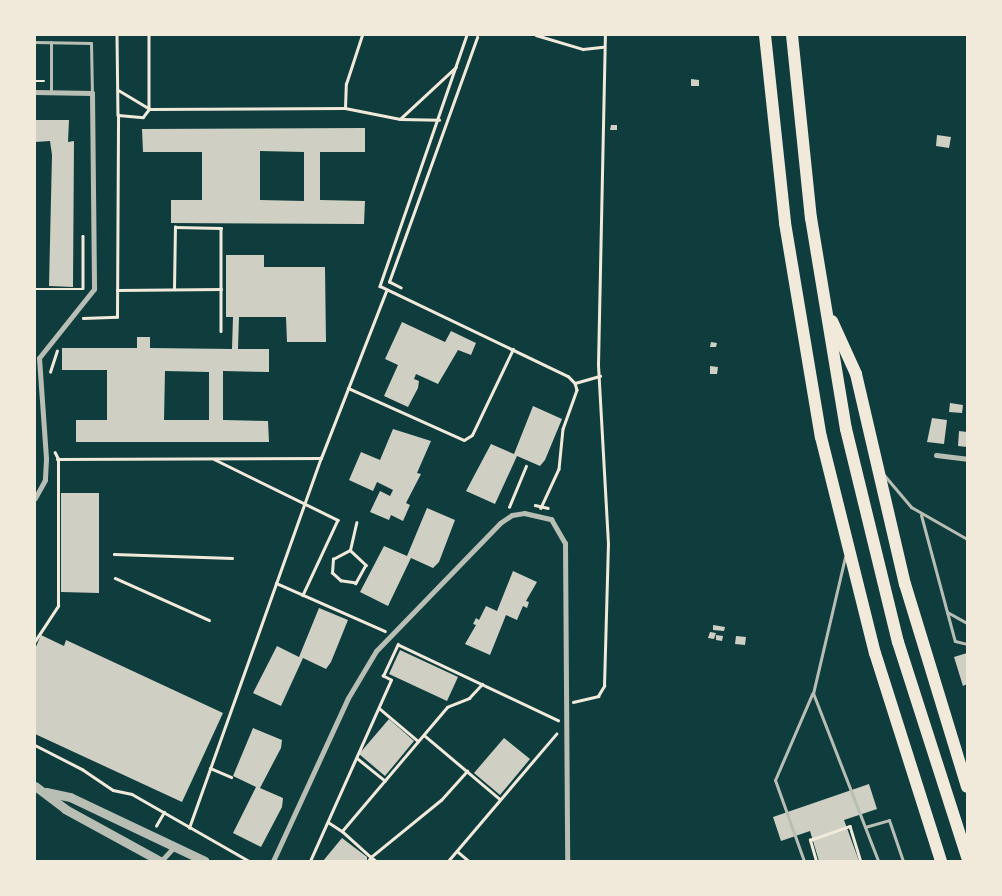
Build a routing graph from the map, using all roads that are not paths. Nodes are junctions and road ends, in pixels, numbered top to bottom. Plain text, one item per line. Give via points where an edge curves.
1 (765, 35) edge
2 (792, 35) edge
3 (35, 42) edge
4 (51, 42) junction
5 (35, 92) edge
6 (50, 92) junction
7 (92, 93) junction
8 (824, 305) junction
9 (936, 455) dead end
10 (967, 459) edge
11 (875, 464) junction
12 (35, 498) edge
13 (921, 515) junction
14 (967, 539) edge
15 (847, 549) junction
16 (946, 612) junction
17 (967, 623) edge
18 (967, 644) edge
19 (813, 693) junction
20 (35, 786) edge
21 (967, 787) edge
22 (46, 792) junction
23 (865, 827) junction
24 (176, 846) junction
25 (967, 857) edge
26 (160, 861) edge
27 (205, 861) edge
28 (273, 861) edge
29 (567, 861) edge
30 (804, 861) edge
31 (878, 861) edge
32 (903, 861) edge
33 (942, 861) edge

1 - 15 highway via 785,223 798,309 821,437
2 - 8 highway via 800,132
3 - 4 lane
4 - 6 lane
4 - 7 lane via 91,42
5 - 6 street
6 - 7 street
7 - 12 street via 94,289 39,358 46,459 45,480
8 - 11 highway via 856,374
8 - 25 highway via 846,429 874,554 898,642
9 - 10 street
11 - 13 lane via 903,499
11 - 21 highway via 908,594
13 - 14 lane
13 - 16 lane
15 - 19 lane
15 - 33 highway via 875,654
16 - 17 lane
16 - 18 lane via 955,641
19 - 23 lane
19 - 30 lane via 775,780
20 - 22 street
22 - 24 street via 70,797
22 - 26 street via 65,809
23 - 31 lane
23 - 32 lane via 889,820
24 - 26 street
24 - 27 street
28 - 29 street via 359,677 385,639 500,523 512,515 538,514 551,519 565,543

